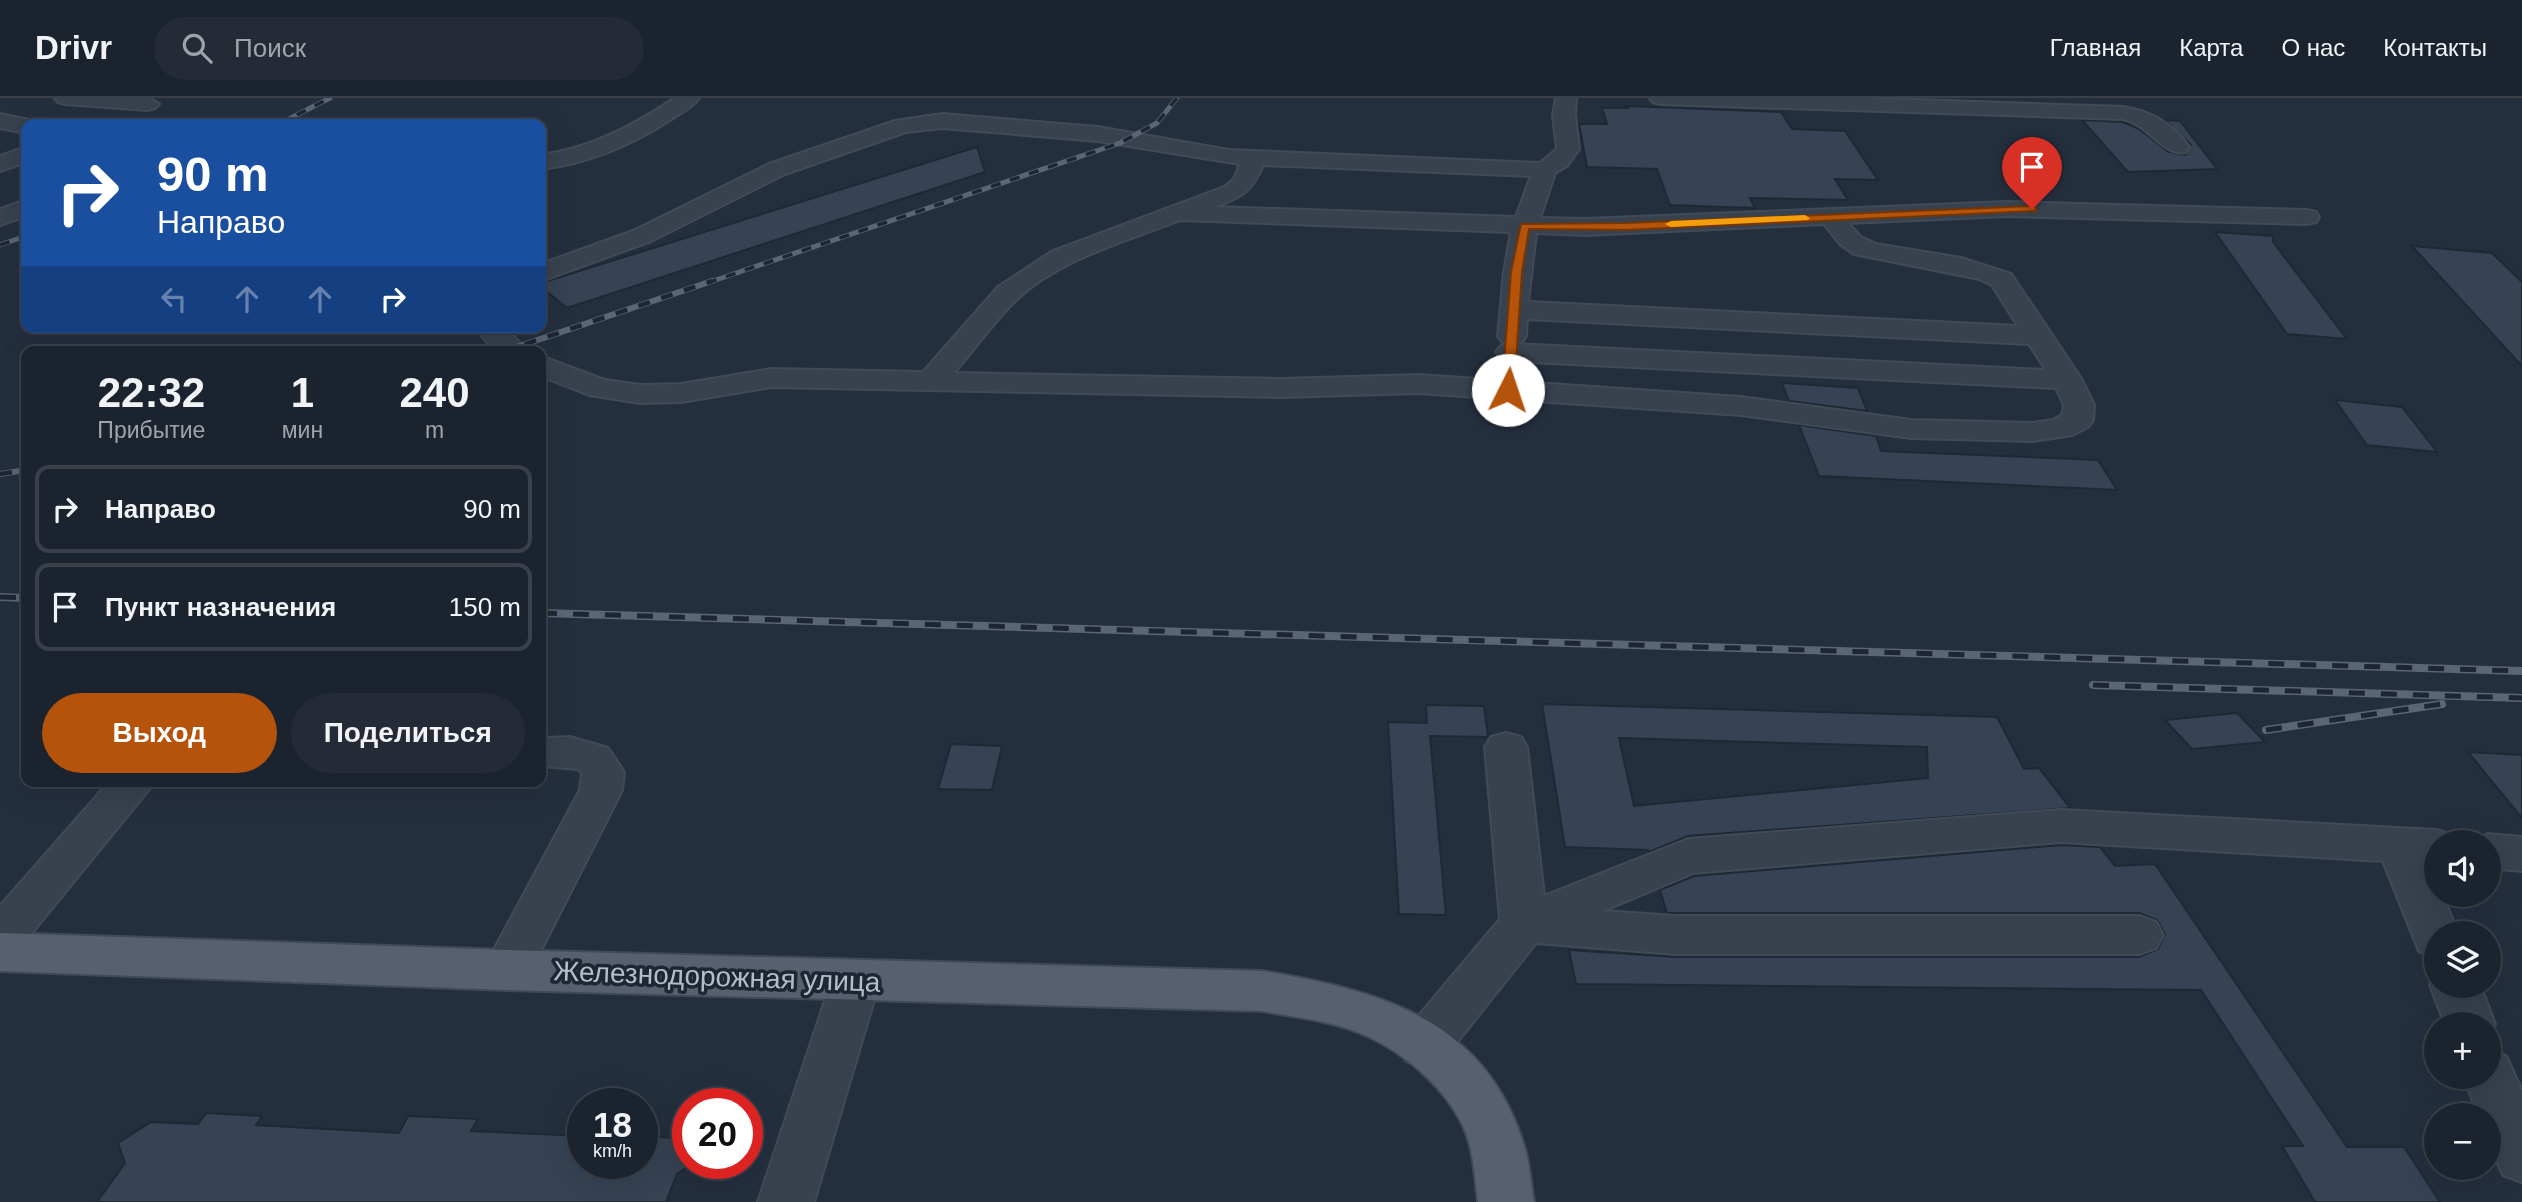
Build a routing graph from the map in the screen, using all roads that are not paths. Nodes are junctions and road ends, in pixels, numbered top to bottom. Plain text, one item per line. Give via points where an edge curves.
1 (65, 98) edge
2 (689, 98) edge
3 (1566, 98) edge
4 (1660, 98) edge
5 (148, 104) dead end
6 (0, 121) edge
7 (21, 124) edge
8 (21, 127) edge
9 (0, 135) edge
10 (2178, 147) dead end
11 (21, 156) edge
12 (1254, 158) junction
13 (546, 161) edge
14 (0, 164) edge
15 (1545, 170) junction
16 (21, 209) edge
17 (1179, 214) junction
18 (1831, 217) junction
19 (2307, 217) dead end
20 (0, 218) edge
21 (1525, 226) junction
22 (546, 271) edge
23 (1514, 310) junction
24 (494, 333) edge
25 (2038, 336) junction
26 (506, 346) edge
27 (1511, 352) junction
28 (546, 368) edge
29 (2067, 380) junction
30 (931, 381) junction
31 (1508, 390) junction
32 (1506, 747) dead end
33 (546, 752) edge
34 (130, 787) edge
35 (2418, 846) edge
36 (2501, 852) edge
37 (2522, 854) edge
38 (2433, 921) edge
39 (1524, 924) junction
40 (2139, 935) dead end
41 (0, 938) edge
42 (0, 952) edge
43 (507, 970) junction
44 (856, 980) junction
45 (1424, 1046) junction
46 (2495, 1089) edge
47 (2522, 1157) edge
48 (786, 1202) edge
49 (1506, 1202) edge

1 - 5 lane
2 - 13 lane via 615,145
3 - 15 lane via 1568,149
4 - 10 lane via 2123,113 2155,122
6 - 7 lane
8 - 9 lane
11 - 14 lane
12 - 15 lane
12 - 17 lane via 1244,182 1232,192
12 - 22 lane via 1200,154 1098,134 955,122 903,126 777,169 642,236
15 - 21 lane
16 - 20 lane
17 - 21 lane
17 - 30 lane via 1062,257 1019,283
18 - 19 lane via 2006,209
18 - 21 lane
18 - 25 lane via 1857,246 1960,265 2003,281
21 - 23 lane
23 - 25 lane
23 - 27 lane
24 - 26 lane
25 - 29 lane
27 - 29 lane
27 - 31 lane
28 - 30 lane via 602,391 632,394 703,390 772,378
29 - 31 lane via 2079,405 2077,420 2061,428 2033,432 1911,429 1741,406
30 - 31 lane via 1282,388 1419,384
32 - 39 lane
33 - 43 lane via 593,758 603,772 601,790
34 - 41 lane
35 - 38 lane
35 - 39 lane via 2061,826 1688,856
36 - 37 lane
39 - 40 lane via 1676,935
39 - 45 lane
42 - 43 main road, Железнодорожная улица
43 - 44 main road, Железнодорожная улица
44 - 45 main road, Железнодорожная улица via 1262,991 1378,1018
44 - 48 lane
45 - 49 main road, Железнодорожная улица via 1458,1074 1480,1108 1497,1148
46 - 47 lane

